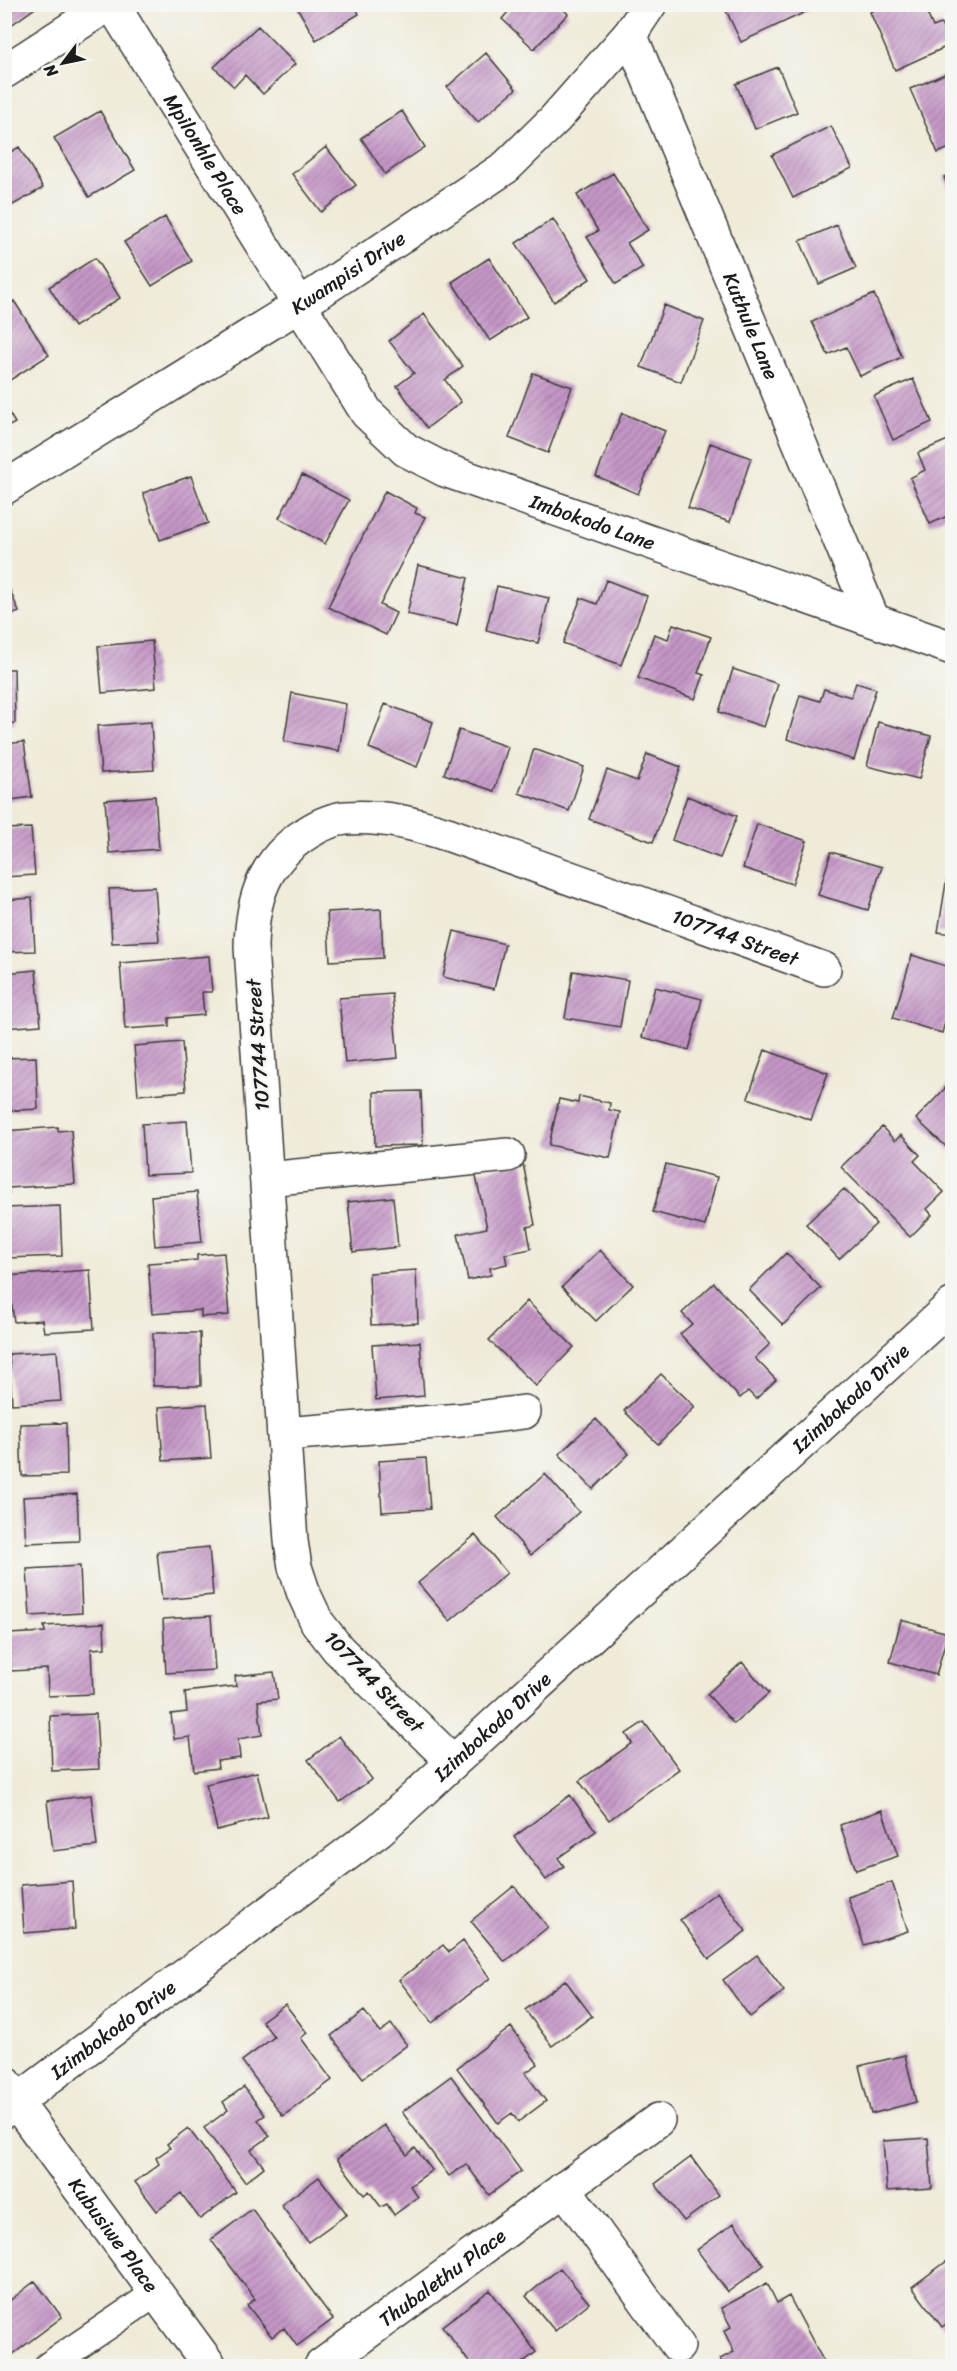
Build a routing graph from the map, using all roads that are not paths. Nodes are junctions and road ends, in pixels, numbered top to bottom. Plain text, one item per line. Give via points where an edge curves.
1 (110, 4) edge
2 (650, 4) edge
3 (630, 34) junction
4 (4, 72) edge
5 (301, 304) junction
6 (4, 488) edge
7 (873, 620) junction
8 (952, 648) edge
9 (824, 969) dead end
10 (508, 1155) dead end
11 (267, 1179) junction
12 (952, 1305) edge
13 (524, 1412) dead end
14 (284, 1434) junction
15 (453, 1762) junction
16 (8, 2098) edge
17 (658, 2120) dead end
18 (564, 2188) junction
19 (156, 2293) junction
20 (678, 2346) dead end
21 (48, 2367) edge
22 (210, 2367) edge
23 (321, 2367) edge

1 - 4 street, Mpilonhle Place
1 - 5 street, Mpilonhle Place
2 - 3 street, Kwampisi Drive
3 - 5 street, Kwampisi Drive via 555,119 506,167
3 - 7 street, Kuthule Lane
5 - 6 street, Kwampisi Drive
5 - 7 street, Imbokodo Lane via 367,412 406,450 445,471
7 - 8 street, Imbokodo Lane
9 - 11 street, 107744 Street via 407,822 343,818 319,826 281,854 258,892 252,917
10 - 11 street
11 - 14 street, 107744 Street
12 - 15 street, Izimbokodo Drive
13 - 14 street
14 - 15 street, 107744 Street via 295,1567 318,1622 338,1649
15 - 16 street, Izimbokodo Drive via 379,1830
16 - 19 street, Kubusiwe Place
17 - 18 street, Thubalethu Place
18 - 20 street
18 - 23 street, Thubalethu Place
19 - 21 lane
19 - 22 street, Kubusiwe Place

